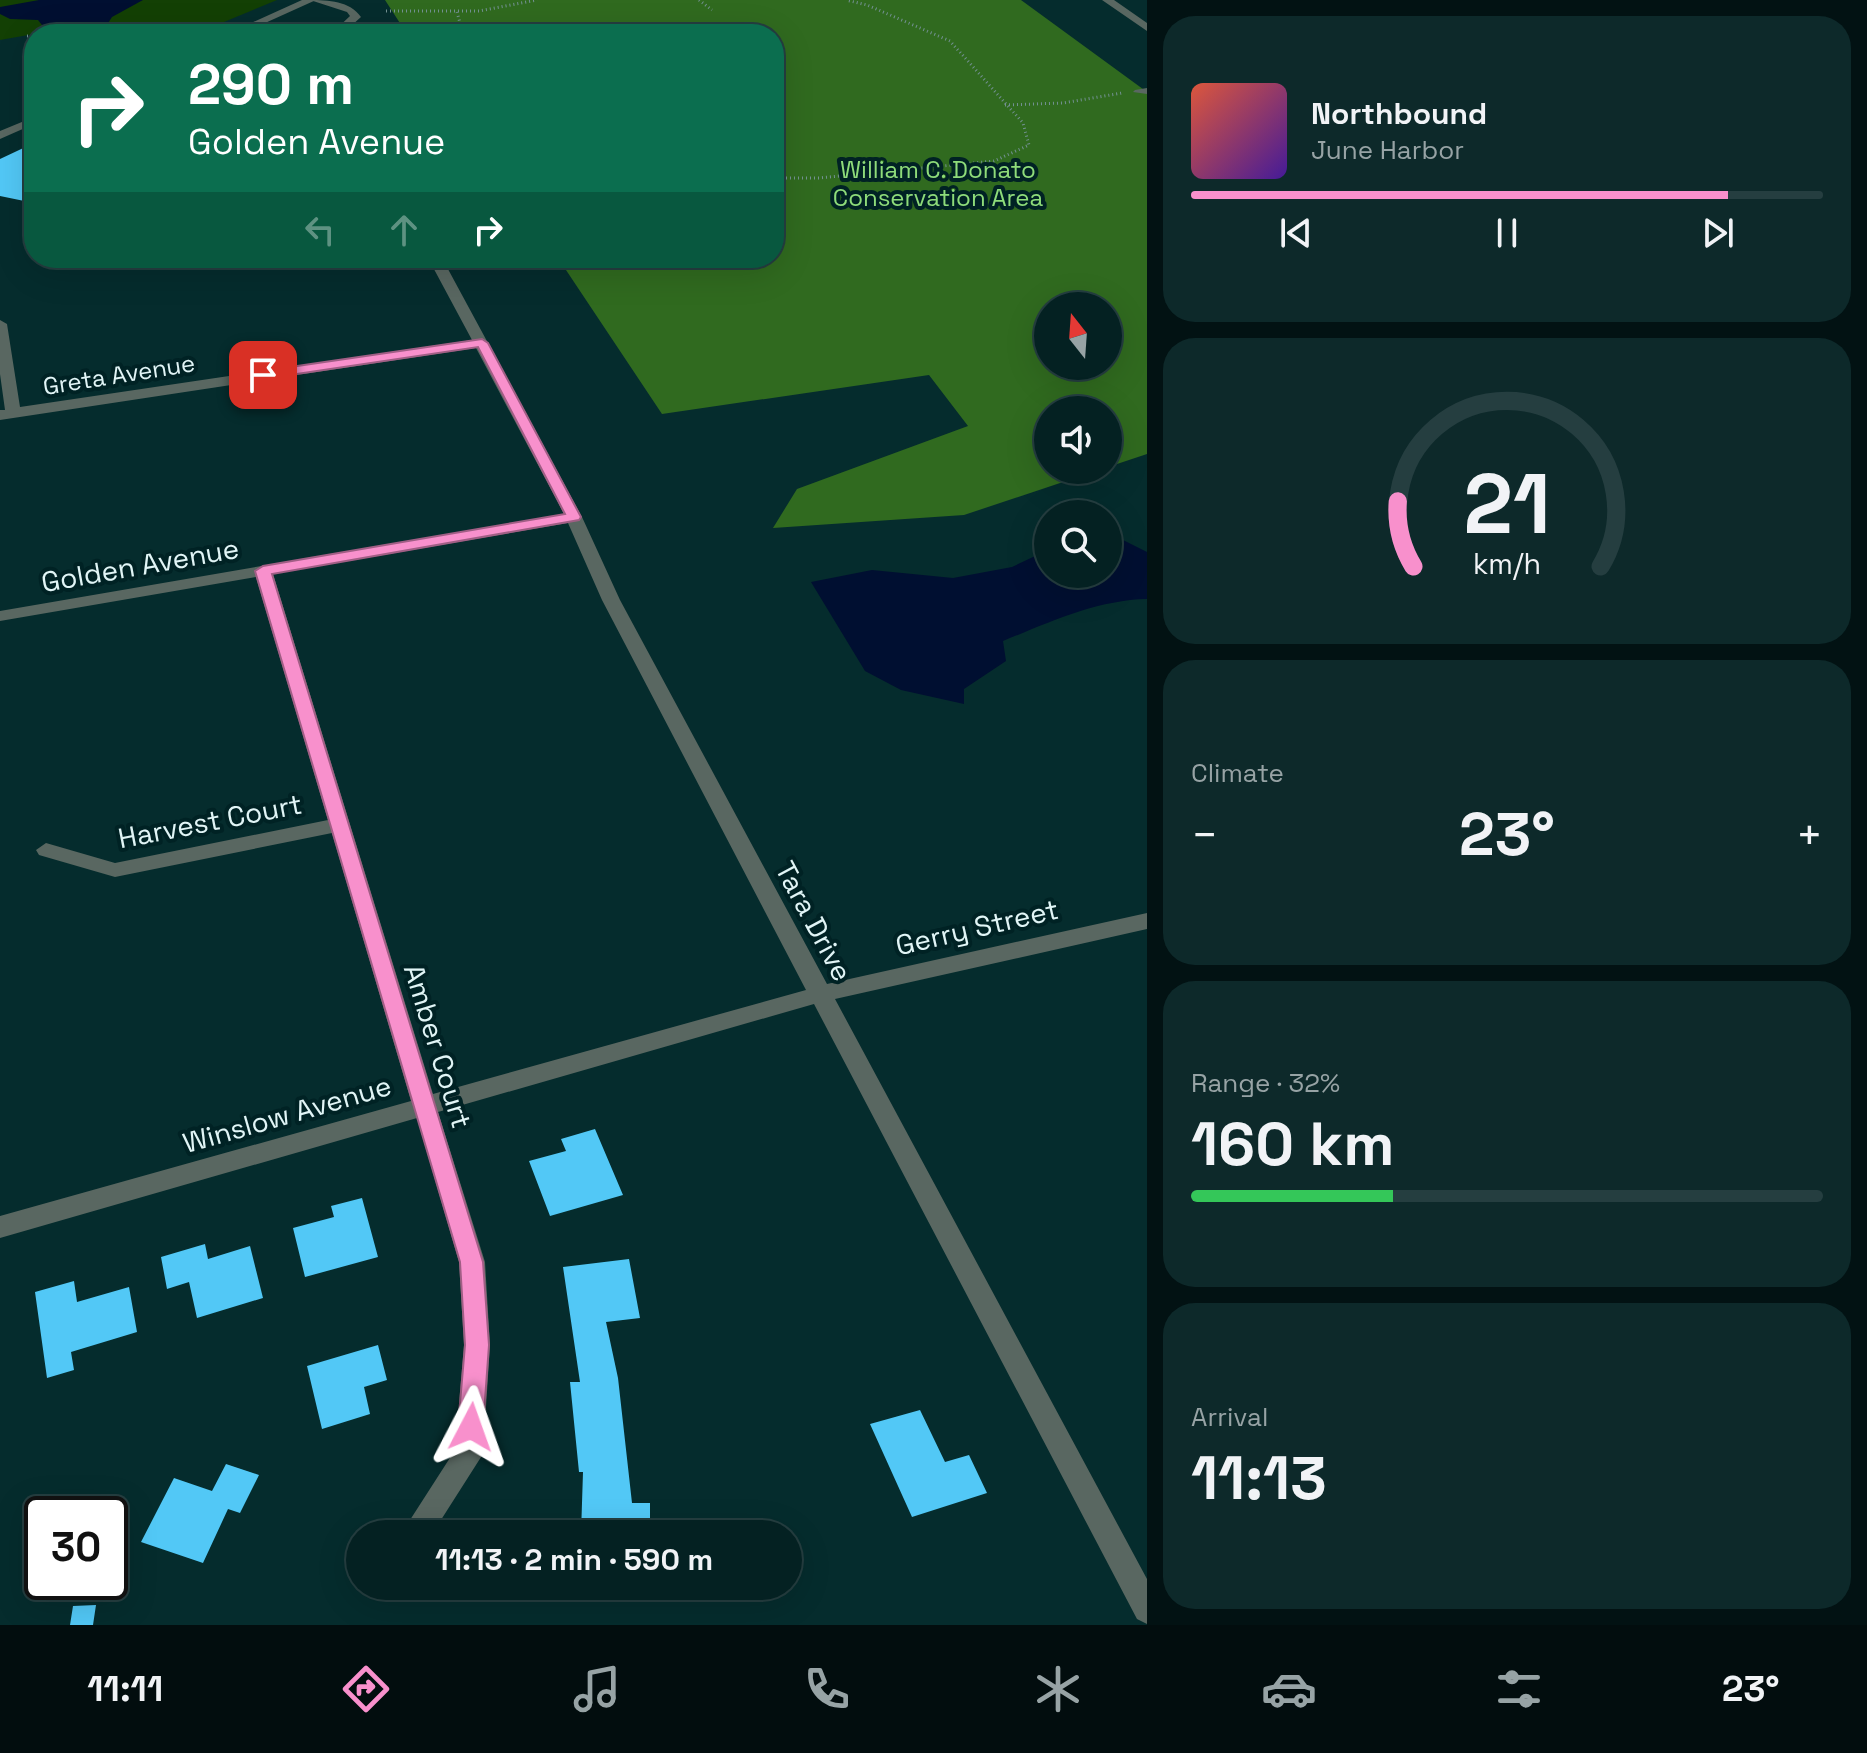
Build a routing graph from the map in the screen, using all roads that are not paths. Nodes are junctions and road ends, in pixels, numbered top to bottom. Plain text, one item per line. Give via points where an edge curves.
1 (313, 0) edge
2 (1107, 0) edge
3 (256, 24) edge
4 (348, 24) edge
5 (1147, 28) edge
6 (24, 124) edge
7 (0, 135) edge
8 (441, 268) edge
9 (0, 324) edge
10 (482, 343) junction
11 (6, 414) edge
12 (574, 517) junction
13 (263, 571) junction
14 (0, 616) edge
15 (339, 825) junction
16 (46, 850) dead end
17 (1147, 921) edge
18 (821, 994) junction
19 (425, 1106) junction
20 (0, 1227) edge
21 (424, 1520) edge
22 (1147, 1609) edge

1 - 3 street
1 - 4 street via 351,10 356,17
2 - 5 street
6 - 7 street
8 - 10 street, Tara Drive
9 - 11 street
10 - 11 street, Greta Avenue
10 - 12 street, Tara Drive
12 - 13 street, Golden Avenue
12 - 18 street, Tara Drive via 611,600
13 - 14 street, Golden Avenue
13 - 15 street, Amber Court
15 - 16 street, Harvest Court via 115,870
15 - 19 street, Amber Court
17 - 18 street, Gerry Street
18 - 19 street, Winslow Avenue
18 - 22 street, Tara Drive
19 - 20 street, Winslow Avenue
19 - 21 street, Amber Court via 472,1262 477,1345 469,1454

